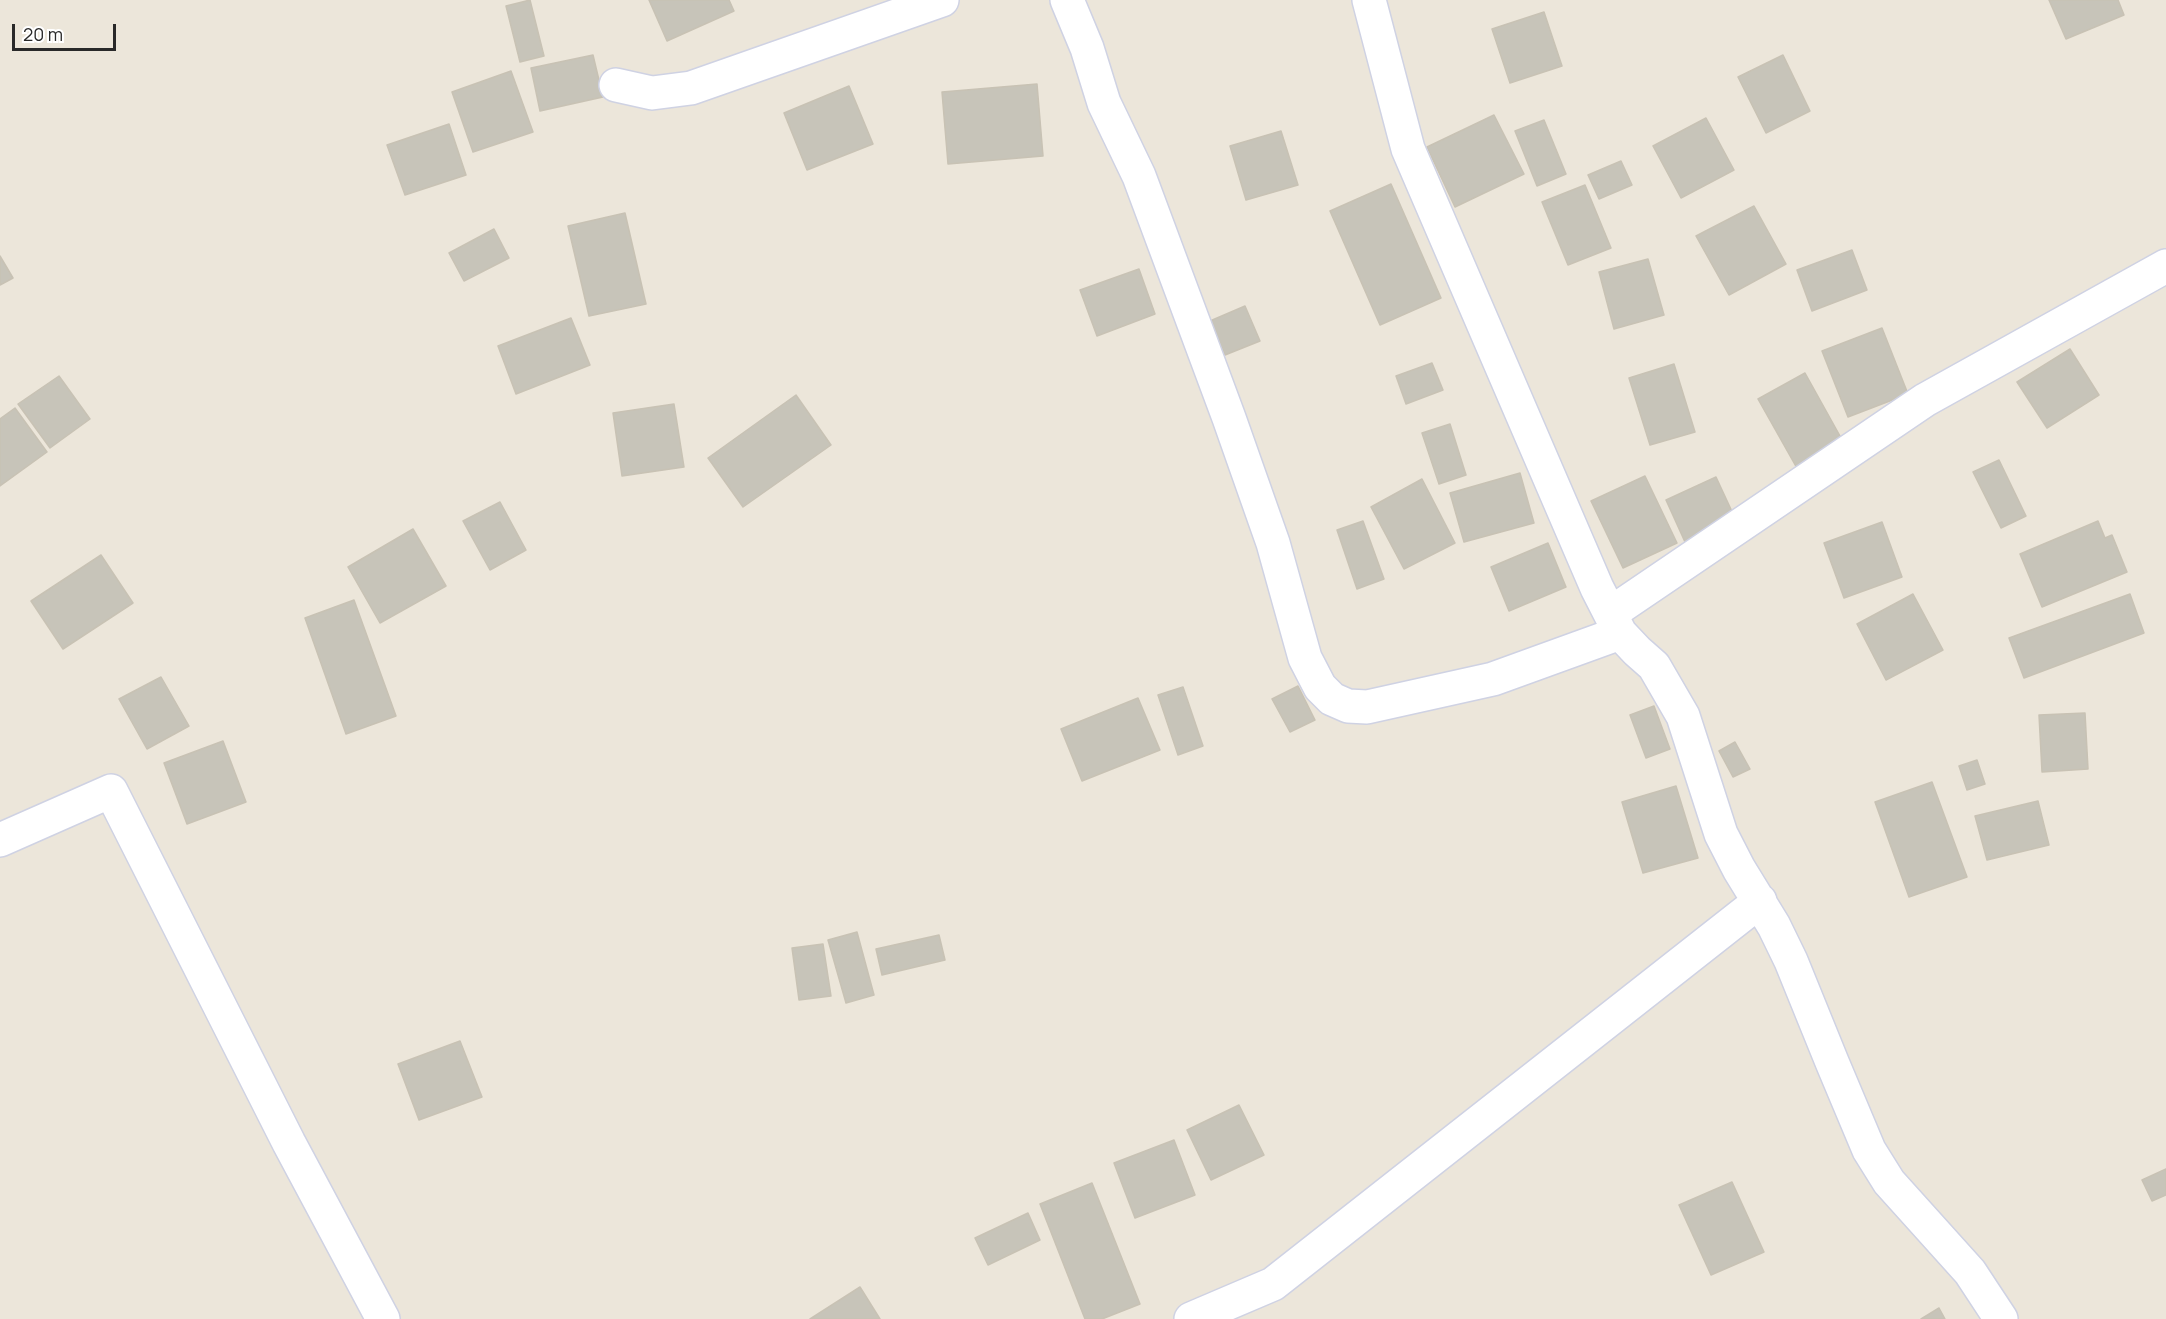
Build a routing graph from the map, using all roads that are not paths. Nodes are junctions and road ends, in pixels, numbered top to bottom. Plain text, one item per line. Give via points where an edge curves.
1 (942, 0) edge
2 (1067, 0) edge
3 (1369, 0) edge
4 (616, 86) dead end
5 (2166, 267) edge
6 (1616, 623) junction
7 (0, 840) edge
8 (1760, 901) junction
9 (383, 1319) edge
10 (1191, 1319) edge
11 (2001, 1319) edge

1 - 4 street via 691,87 652,93
2 - 6 street via 1104,103 1148,198 1274,543 1305,658 1320,687 1332,699 1348,706 1367,707 1493,679
3 - 6 street via 1408,149 1597,588
5 - 6 street via 1925,400
6 - 8 street via 1654,666 1683,716 1721,834
7 - 9 street via 111,791
8 - 10 street via 1273,1284
8 - 11 street via 1791,961 1869,1150 1889,1182 1970,1272

